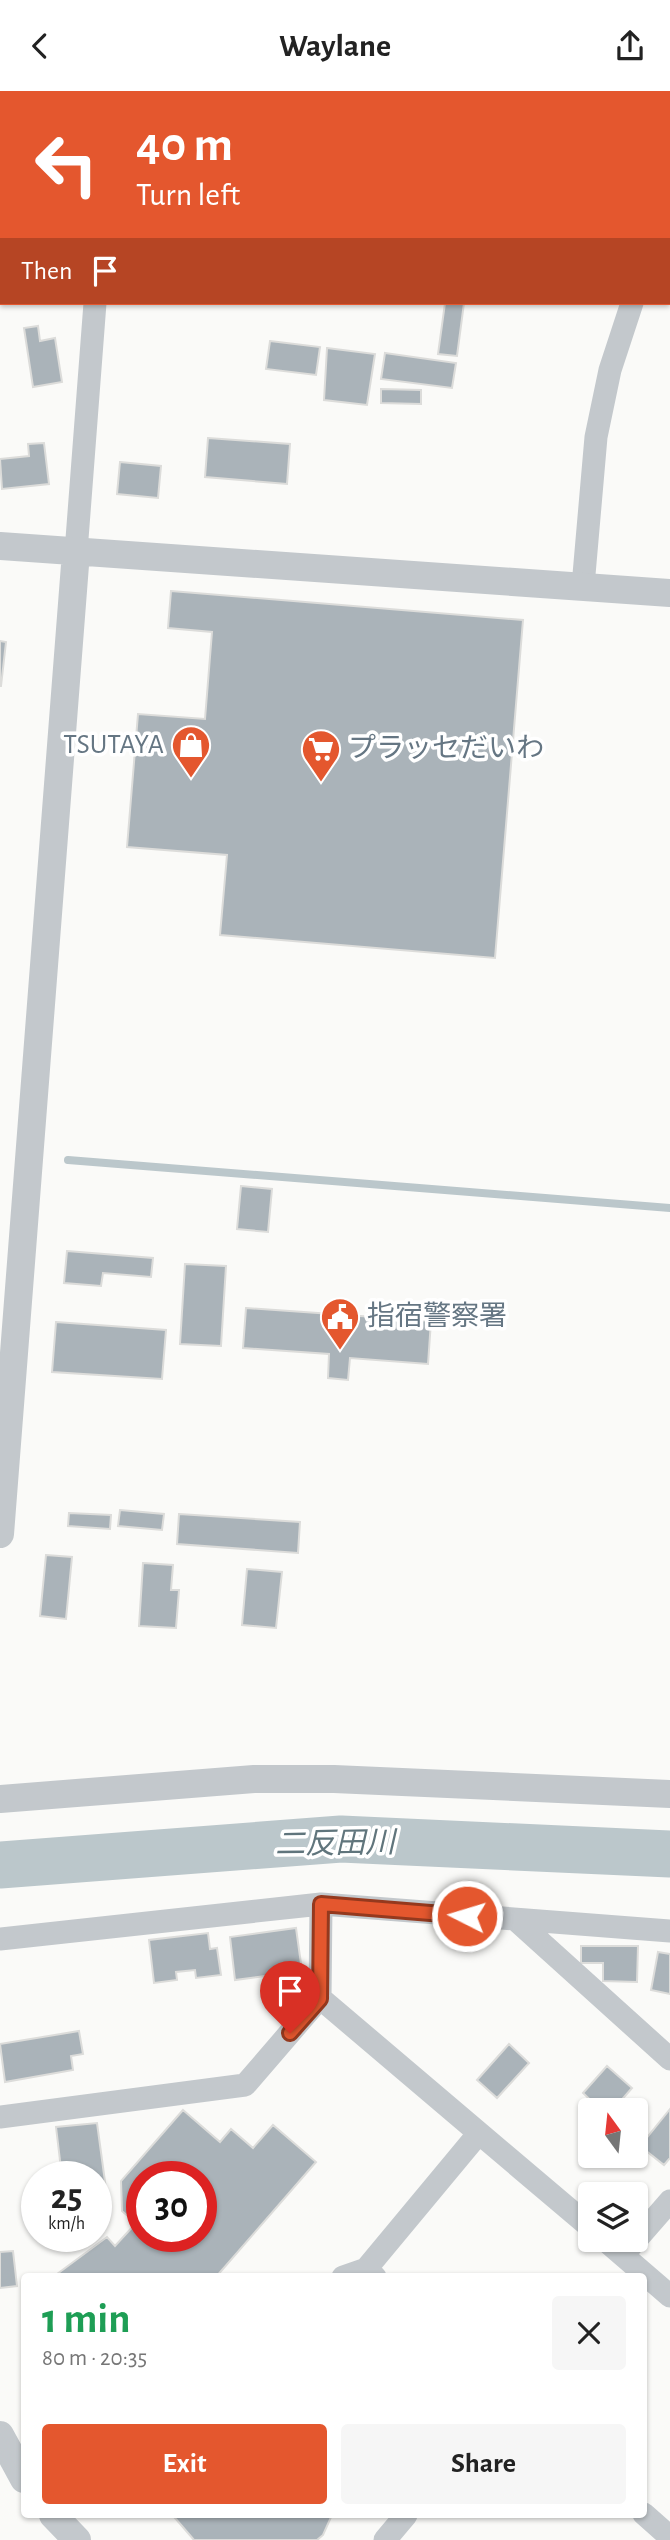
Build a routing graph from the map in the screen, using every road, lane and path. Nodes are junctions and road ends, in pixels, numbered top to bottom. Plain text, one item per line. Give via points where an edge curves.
1 (94, 305) edge
2 (631, 305) edge
3 (0, 546) edge
4 (76, 552) junction
5 (583, 586) junction
6 (670, 593) edge
7 (0, 1534) edge
8 (670, 1794) edge
9 (0, 1799) edge
10 (321, 1904) junction
11 (516, 1920) junction
12 (670, 1931) edge
13 (0, 1939) edge
14 (320, 1999) junction
15 (670, 2059) edge
16 (0, 2117) edge
17 (479, 2133) junction
18 (670, 2201) edge
19 (578, 2217) edge
20 (648, 2219) edge
21 (620, 2252) edge
22 (371, 2273) edge
23 (644, 2273) edge
24 (647, 2276) edge
25 (670, 2296) edge
26 (0, 2435) edge
27 (21, 2472) edge
28 (647, 2517) edge
29 (56, 2518) edge
30 (403, 2518) edge
31 (670, 2537) edge
32 (77, 2540) edge
33 (385, 2540) edge

1 - 4 street
2 - 5 street via 610,370 596,437
3 - 4 street
4 - 5 street
4 - 7 street
5 - 6 street
8 - 9 street via 254,1779
10 - 11 street
10 - 13 street
10 - 14 street
11 - 12 street
11 - 15 street
14 - 16 street via 246,2085
14 - 17 street
17 - 19 street
17 - 22 street
18 - 20 street
21 - 23 street
24 - 25 street
26 - 27 street
28 - 31 street
29 - 32 street
30 - 33 street

